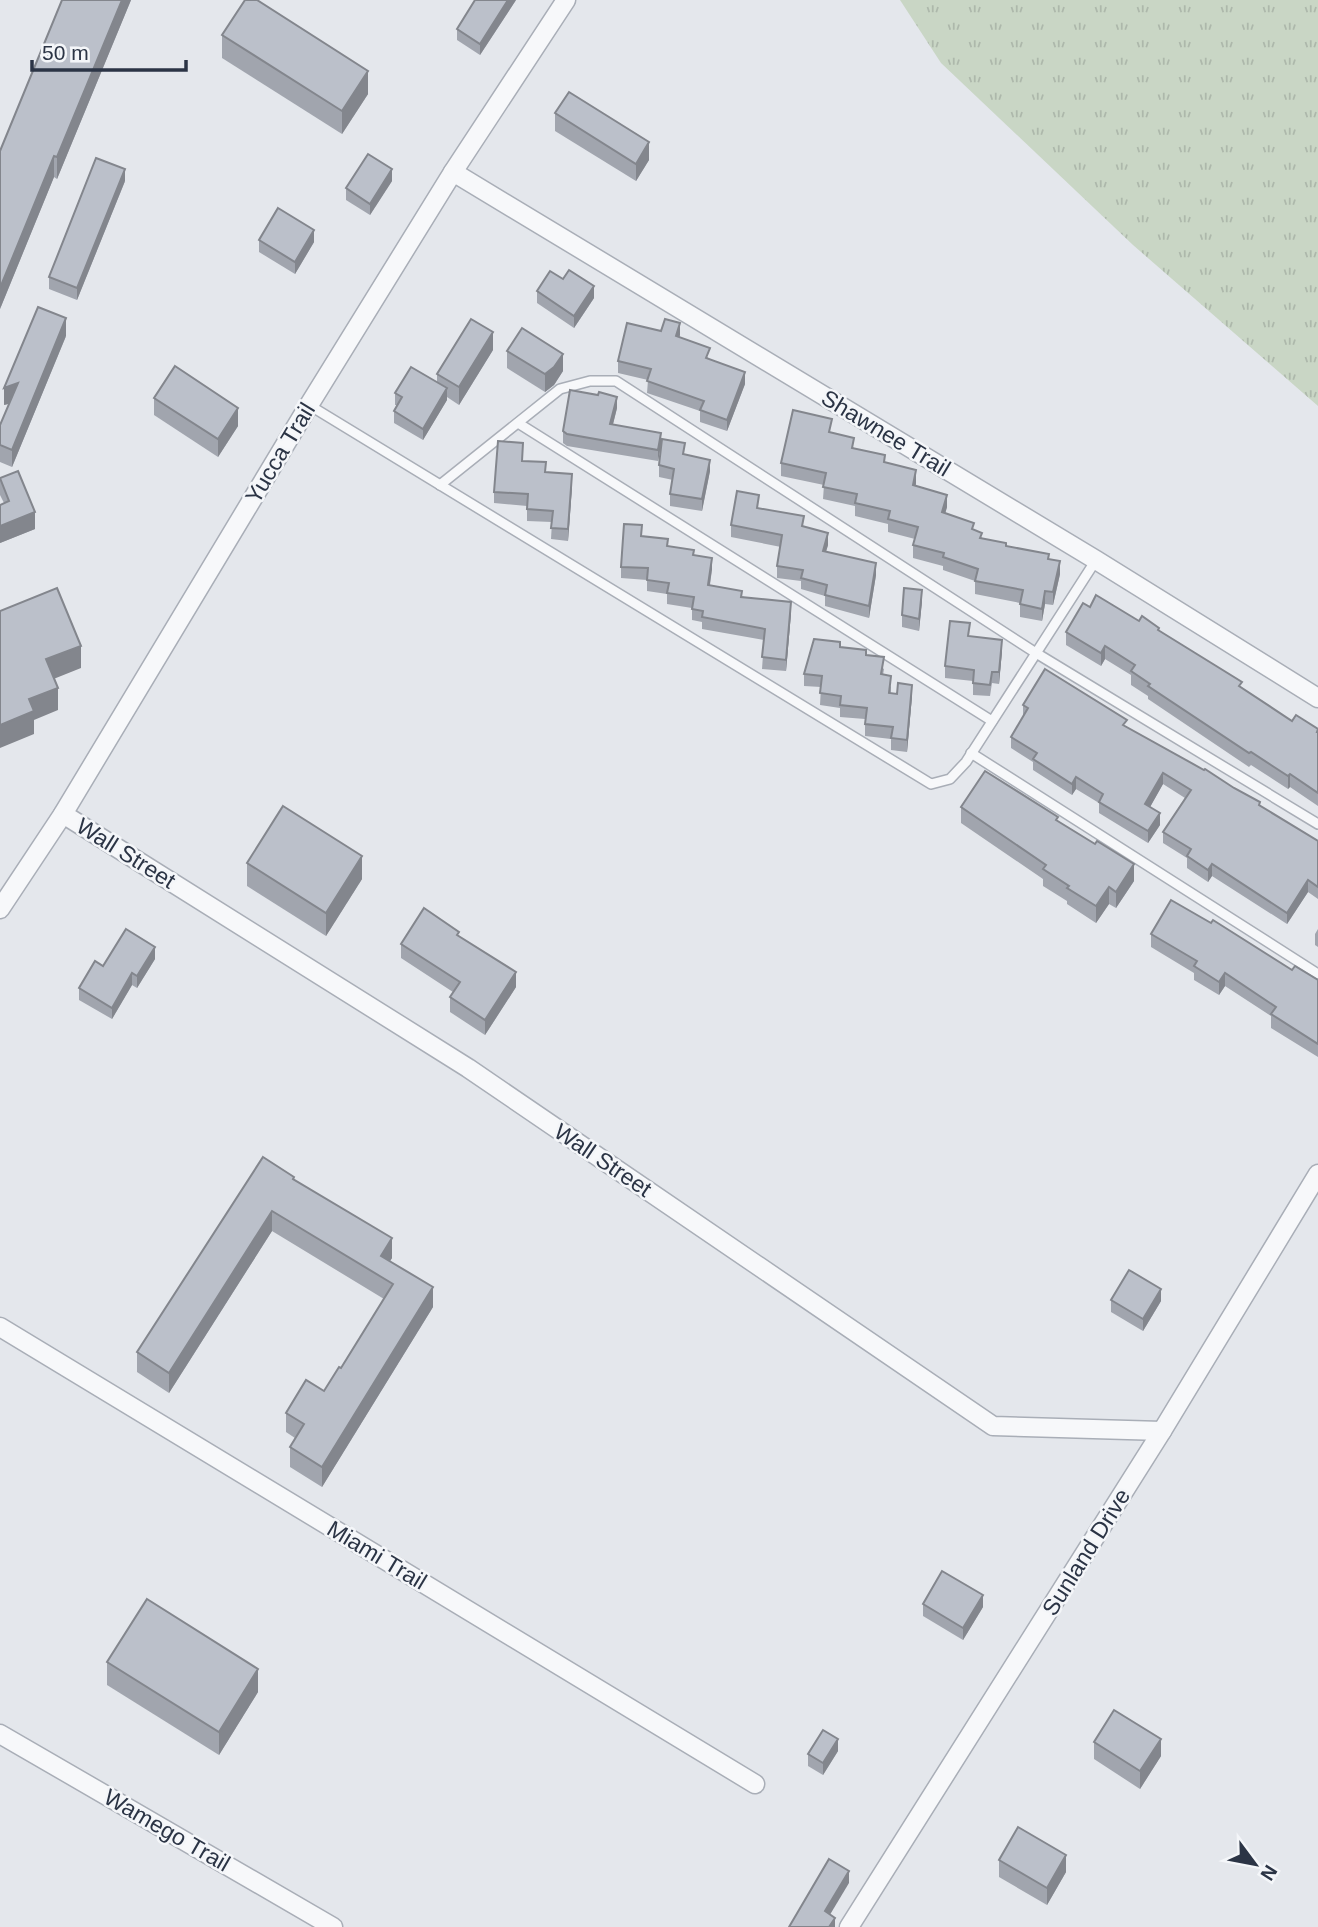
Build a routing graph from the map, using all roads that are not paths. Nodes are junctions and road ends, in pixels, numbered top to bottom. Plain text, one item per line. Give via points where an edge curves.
1 (566, 0) edge
2 (453, 172) junction
3 (309, 405) junction
4 (518, 423) junction
5 (440, 485) junction
6 (1096, 560) junction
7 (1037, 653) junction
8 (1318, 698) edge
9 (992, 721) junction
10 (971, 753) junction
11 (63, 814) junction
12 (1318, 824) edge
13 (0, 909) edge
14 (1318, 974) edge
15 (1318, 1174) edge
16 (0, 1327) edge
17 (1162, 1431) junction
18 (0, 1734) edge
19 (755, 1784) dead end
20 (333, 1927) edge
21 (849, 1927) edge

1 - 2 street, Yucca Trail
2 - 3 street, Yucca Trail
2 - 6 street, Shawnee Trail
3 - 5 lane
3 - 11 street, Yucca Trail
4 - 5 lane
4 - 7 lane via 560,389 590,381 616,381
4 - 9 lane
5 - 10 lane via 931,783 950,779
6 - 7 lane
6 - 8 street, Shawnee Trail
7 - 9 lane
7 - 12 lane
9 - 10 lane
10 - 14 lane
11 - 13 street, Yucca Trail
11 - 17 street, Wall Street via 468,1068 993,1426
15 - 17 street, Sunland Drive
16 - 19 street, Miami Trail
17 - 21 street, Sunland Drive
18 - 20 street, Wamego Trail

